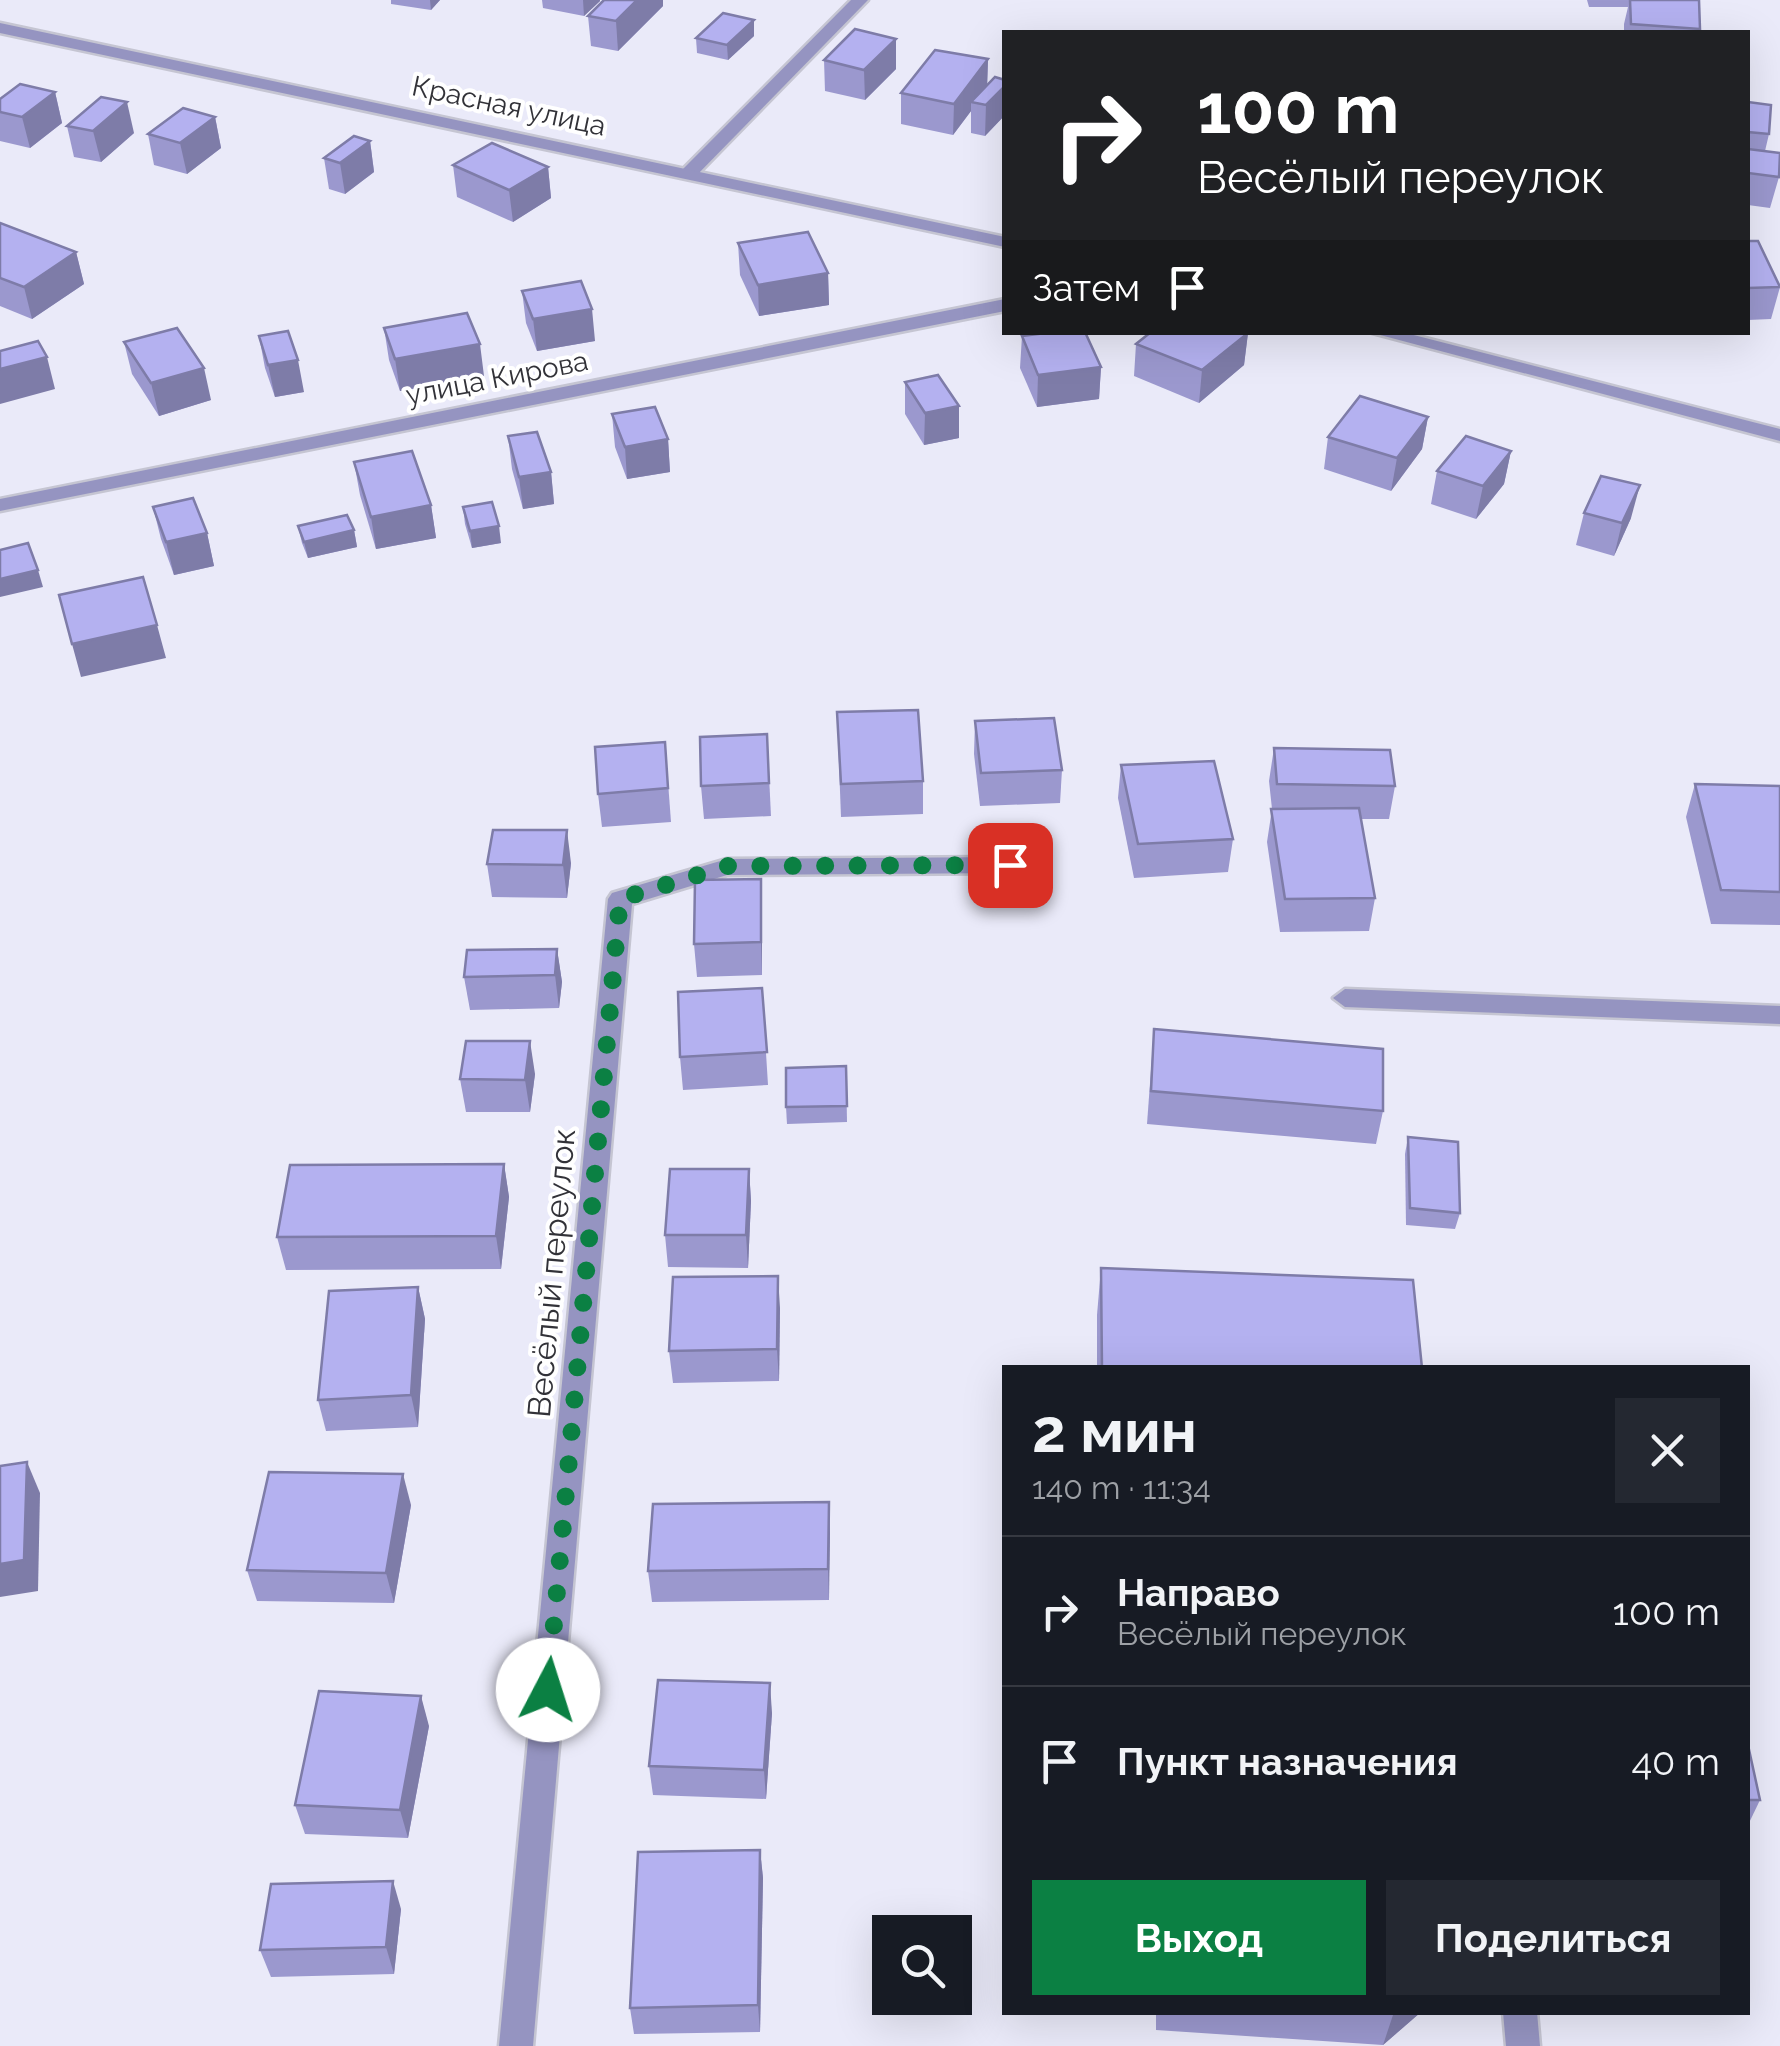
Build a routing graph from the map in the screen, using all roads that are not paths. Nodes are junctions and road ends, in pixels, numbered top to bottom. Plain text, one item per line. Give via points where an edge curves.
1 (860, 0) edge
2 (0, 28) edge
3 (689, 173) junction
4 (1002, 241) edge
5 (1002, 305) edge
6 (1390, 335) edge
7 (1780, 435) edge
8 (0, 504) edge
9 (1010, 865) dead end
10 (1344, 998) dead end
11 (1780, 1015) edge
12 (1520, 2015) edge
13 (516, 2046) edge
14 (1523, 2046) edge

1 - 3 street
2 - 3 street, Красная улица
3 - 4 street, Красная улица
5 - 8 street, улица Кирова
6 - 7 street
9 - 13 street, Весёлый переулок via 727,866 620,899
10 - 11 street
12 - 14 street

